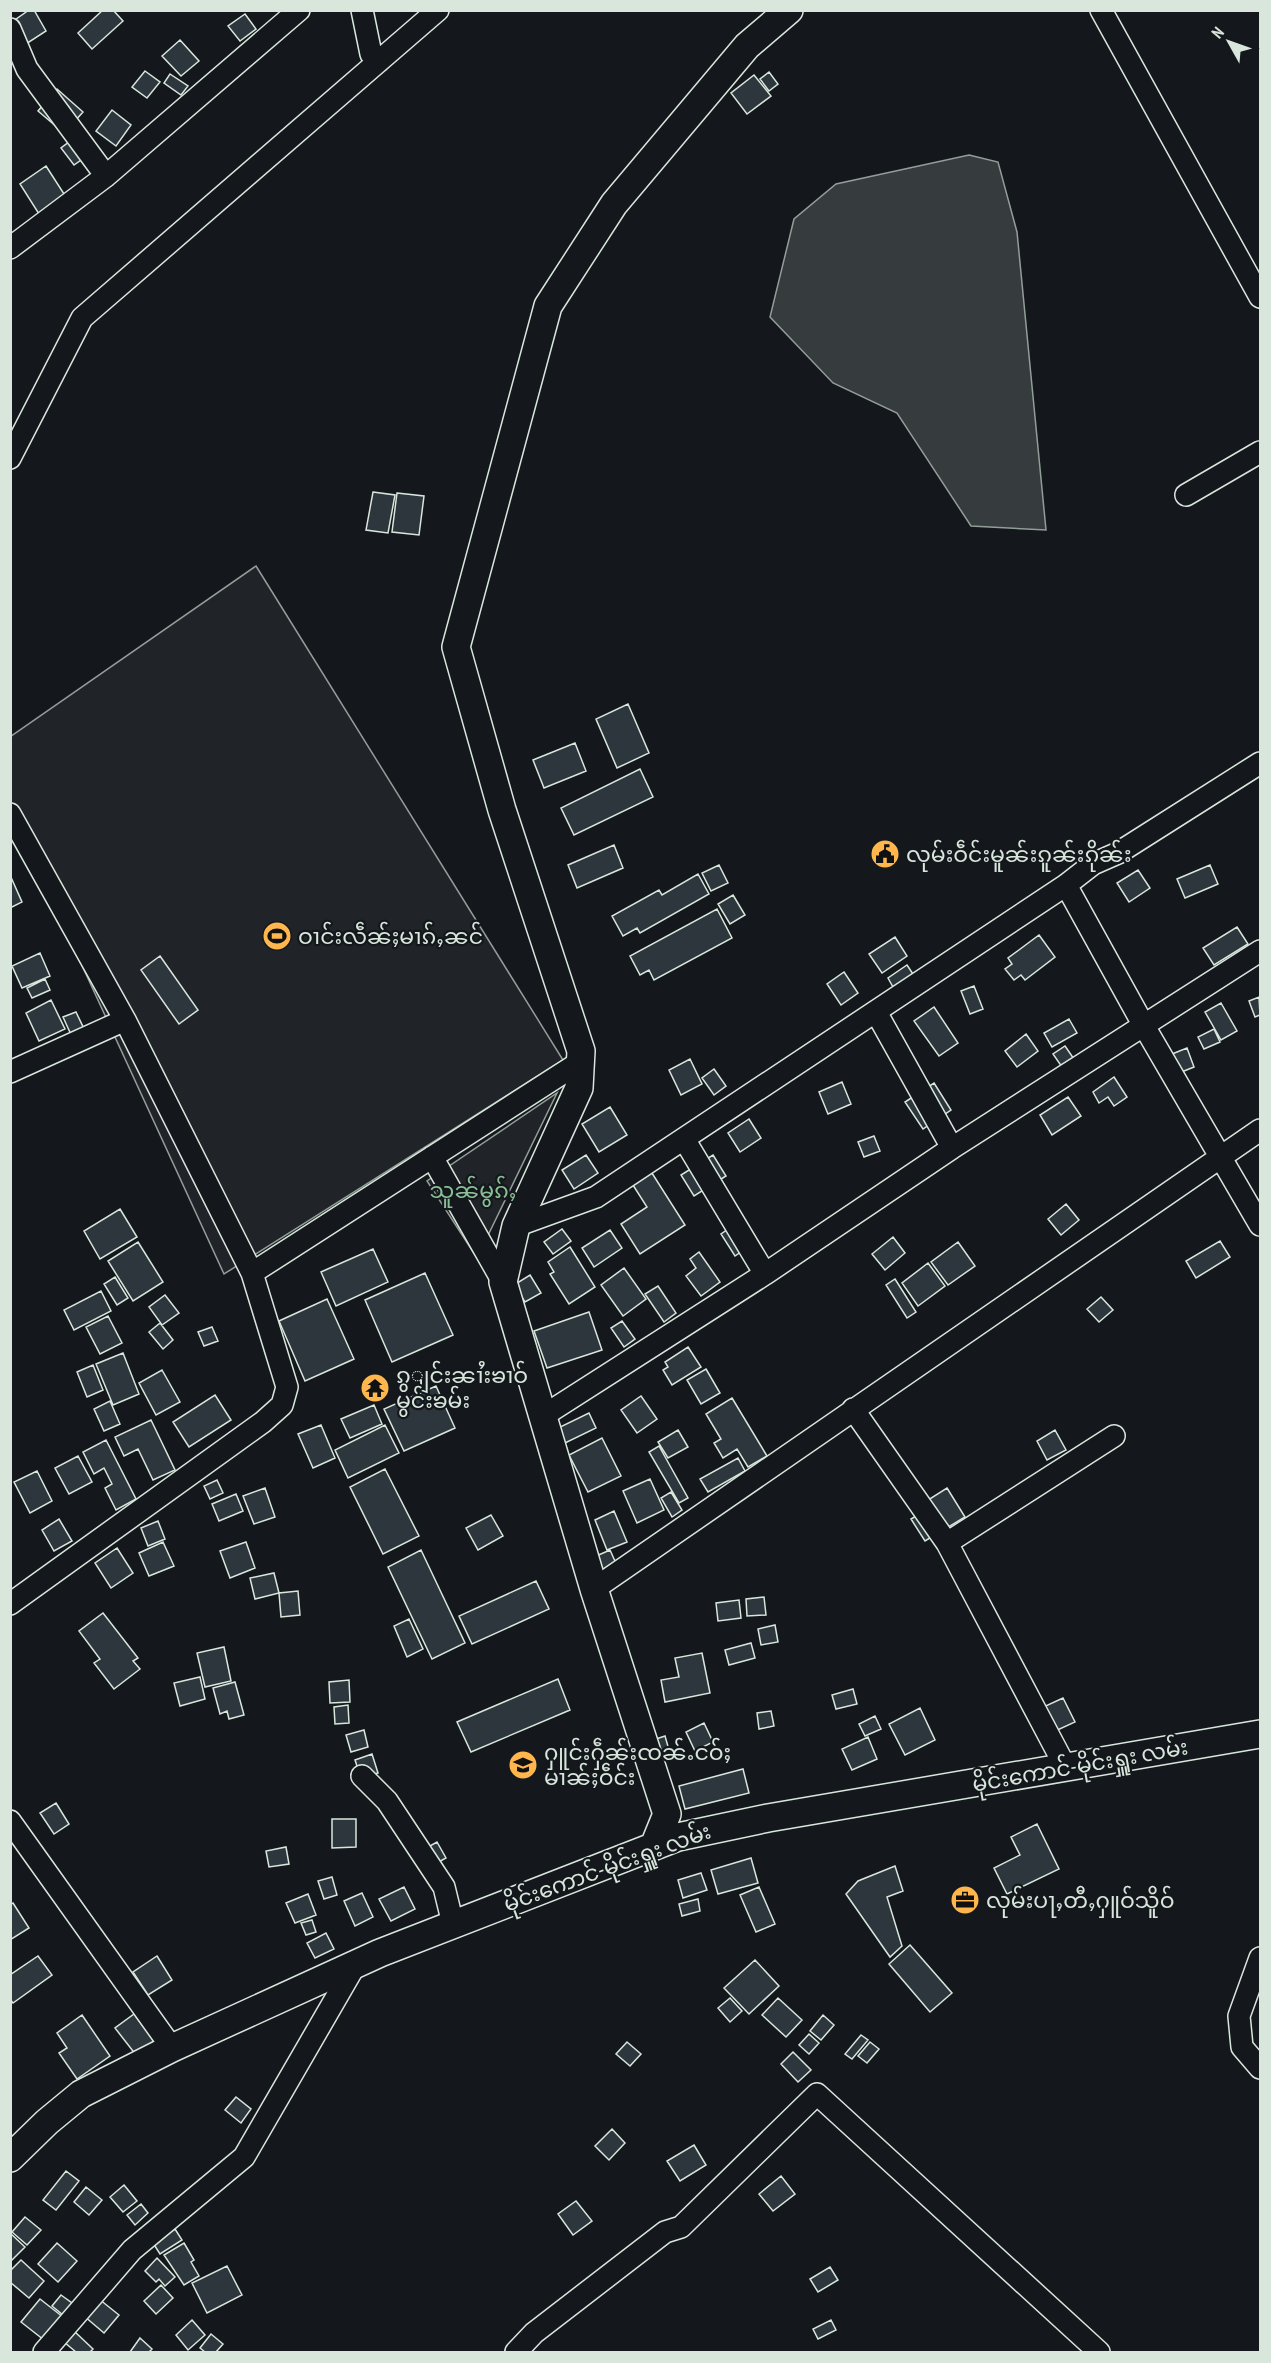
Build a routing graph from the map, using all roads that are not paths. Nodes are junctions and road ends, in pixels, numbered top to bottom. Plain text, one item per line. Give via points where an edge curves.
1 (299, 10) edge
2 (362, 10) edge
3 (438, 10) edge
4 (789, 10) edge
5 (1101, 10) edge
6 (10, 28) edge
7 (379, 61) junction
8 (106, 176) junction
9 (10, 248) edge
10 (1260, 297) edge
11 (1260, 452) edge
12 (10, 458) edge
13 (1186, 495) dead end
14 (1260, 763) edge
15 (10, 814) edge
16 (1066, 885) junction
17 (1260, 951) edge
18 (876, 1012) junction
19 (125, 1020) junction
20 (1144, 1026) junction
21 (580, 1062) junction
22 (10, 1072) edge
23 (1260, 1130) edge
24 (684, 1139) junction
25 (952, 1148) junction
26 (1221, 1155) junction
27 (432, 1157) junction
28 (1260, 1225) edge
29 (516, 1226) junction
30 (252, 1274) junction
31 (765, 1274) junction
32 (503, 1282) junction
33 (853, 1409) junction
34 (543, 1416) junction
35 (1114, 1436) dead end
36 (947, 1543) junction
37 (594, 1589) junction
38 (10, 1604) edge
39 (1260, 1734) edge
40 (1066, 1768) junction
41 (362, 1776) dead end
42 (667, 1814) junction
43 (10, 1821) edge
44 (704, 1830) junction
45 (654, 1846) junction
46 (453, 1924) junction
47 (1260, 1958) edge
48 (354, 1967) junction
49 (172, 2048) junction
50 (1260, 2068) edge
51 (10, 2158) edge
52 (44, 2352) edge
53 (516, 2352) edge
54 (1097, 2352) edge

1 - 8 street
2 - 7 street via 371,54
3 - 7 street
4 - 21 main road via 747,46 614,204 548,306 456,647 502,810 581,1051
5 - 10 street
6 - 8 street via 27,69
7 - 12 street via 82,318
8 - 9 street
11 - 13 street
14 - 16 street via 1118,853 1093,864
15 - 19 street
16 - 18 street
16 - 20 street
17 - 20 street
18 - 24 street
18 - 25 street
19 - 22 street
19 - 30 street
20 - 25 street
20 - 26 street
21 - 27 street
21 - 29 main road via 579,1088
23 - 26 street
24 - 29 street via 596,1197
24 - 31 street
25 - 31 street
26 - 28 street
26 - 33 street
27 - 30 street
27 - 32 street
29 - 32 main road
30 - 38 street via 287,1387 282,1405
31 - 34 street
32 - 34 main road
33 - 36 street
33 - 37 street
34 - 37 main road
35 - 36 street
36 - 40 street
37 - 42 main road
39 - 40 main road, မိုင်းကောင်-မိုင်းရှူး လမ်း
40 - 44 main road, မိုင်းကောင်-မိုင်းရှူး လမ်း
41 - 46 street via 387,1801 444,1887
42 - 44 main road
42 - 45 main road
43 - 49 street
44 - 45 main road, မိုင်းကောင်-မိုင်းရှူး လမ်း
45 - 46 main road, မိုင်းကောင်-မိုင်းရှူး လမ်း
46 - 48 main road, မိုင်းကောင်-မိုင်းရှူး လမ်း
47 - 50 street via 1239,2016 1242,2047
48 - 49 main road, မိုင်းကောင်-မိုင်းရှူး လမ်း
48 - 52 street via 244,2157 132,2250
49 - 51 main road, မိုင်းကောင်-မိုင်းရှူး လမ်း via 81,2094
53 - 54 street via 534,2333 665,2232 681,2227 817,2094

